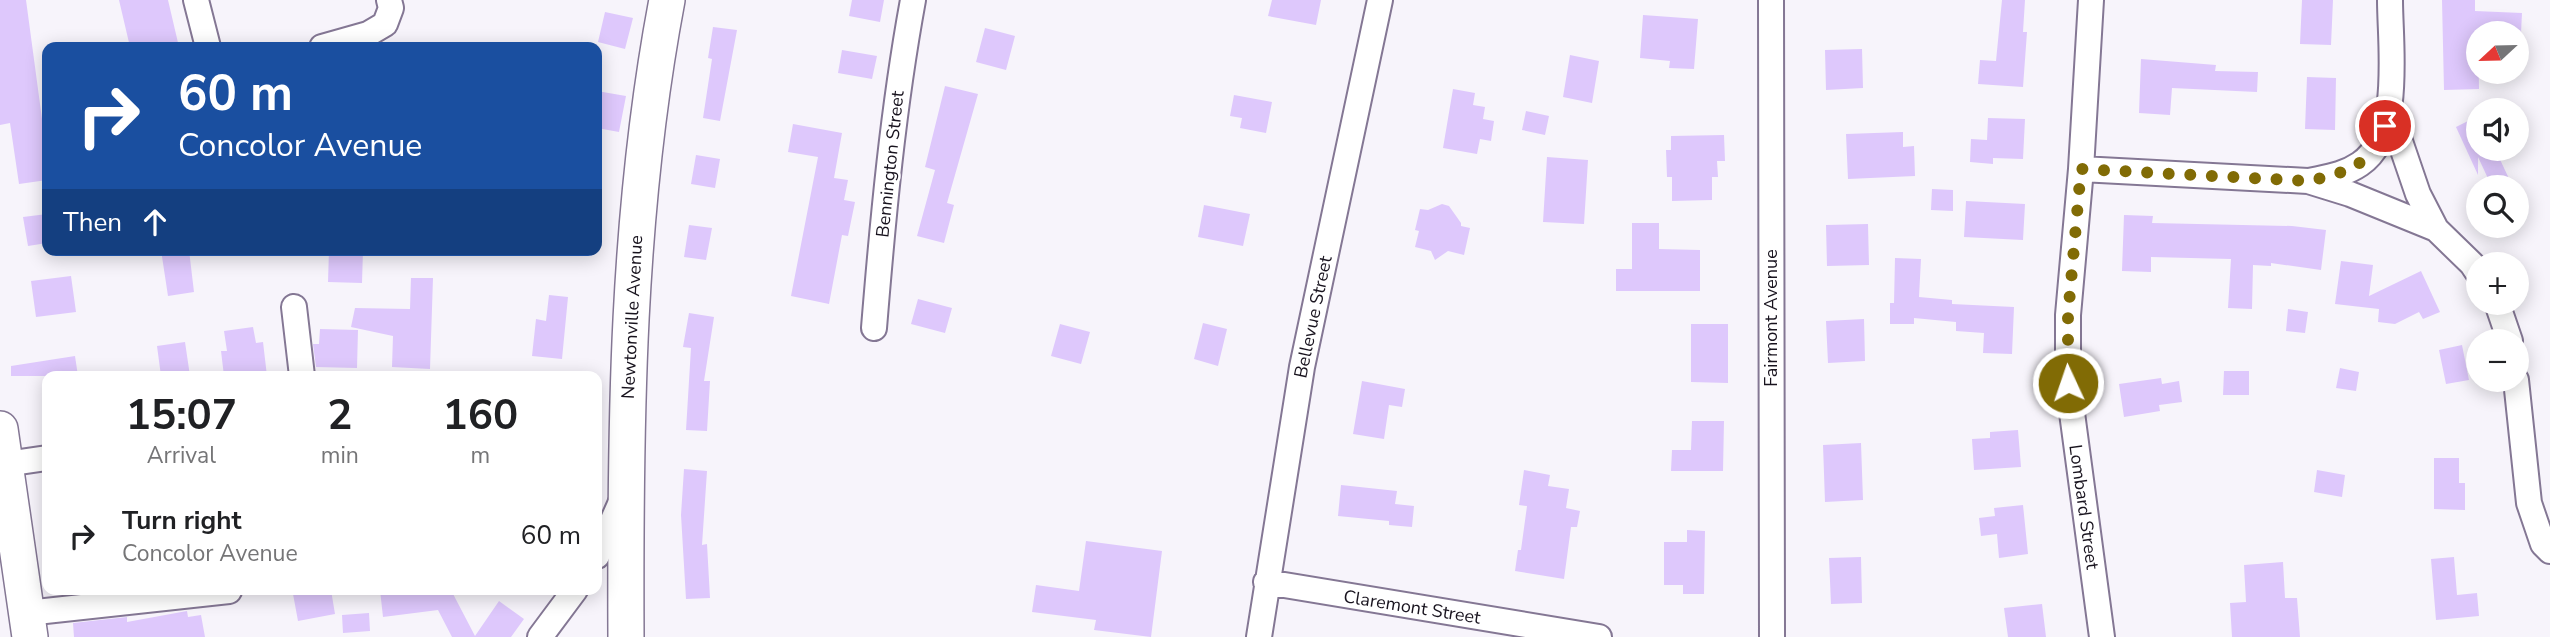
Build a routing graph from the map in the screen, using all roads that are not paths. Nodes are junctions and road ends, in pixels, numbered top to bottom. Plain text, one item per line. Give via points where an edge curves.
1 (196, 0) edge
2 (389, 0) edge
3 (667, 0) edge
4 (914, 0) edge
5 (1380, 0) edge
6 (1771, 0) edge
7 (2091, 0) edge
8 (2390, 0) edge
9 (207, 42) edge
10 (340, 42) edge
11 (2390, 112) junction
12 (2081, 169) junction
13 (2308, 181) junction
14 (2436, 229) junction
15 (2466, 258) edge
16 (294, 307) dead end
17 (874, 328) dead end
18 (301, 371) edge
19 (2517, 392) edge
20 (0, 429) edge
21 (42, 459) edge
22 (6, 464) junction
23 (625, 492) junction
24 (602, 546) edge
25 (2550, 551) edge
26 (1266, 582) junction
27 (205, 595) edge
28 (571, 595) edge
29 (29, 625) edge
30 (540, 637) edge
31 (626, 637) edge
32 (1259, 637) edge
33 (1599, 637) edge
34 (1772, 637) edge
35 (2102, 637) edge

1 - 9 street
2 - 10 street via 385,24
3 - 23 main road, Newtonville Avenue via 633,269
4 - 17 street, Bennington Street via 897,86
5 - 26 street, Bellevue Street via 1300,380
6 - 34 street, Fairmont Avenue
7 - 12 street, Lombard Street
8 - 11 street
11 - 13 street via 2381,140 2362,163 2339,175
11 - 14 street via 2418,194
12 - 13 street
12 - 35 street, Lombard Street via 2067,359
13 - 14 street
14 - 15 street
16 - 18 street
19 - 25 street via 2529,503 2543,544
20 - 22 main road
21 - 22 street
22 - 29 main road
23 - 24 street
23 - 31 main road, Newtonville Avenue
26 - 32 street, Bellevue Street
26 - 33 street, Claremont Street
27 - 29 street
28 - 30 street

